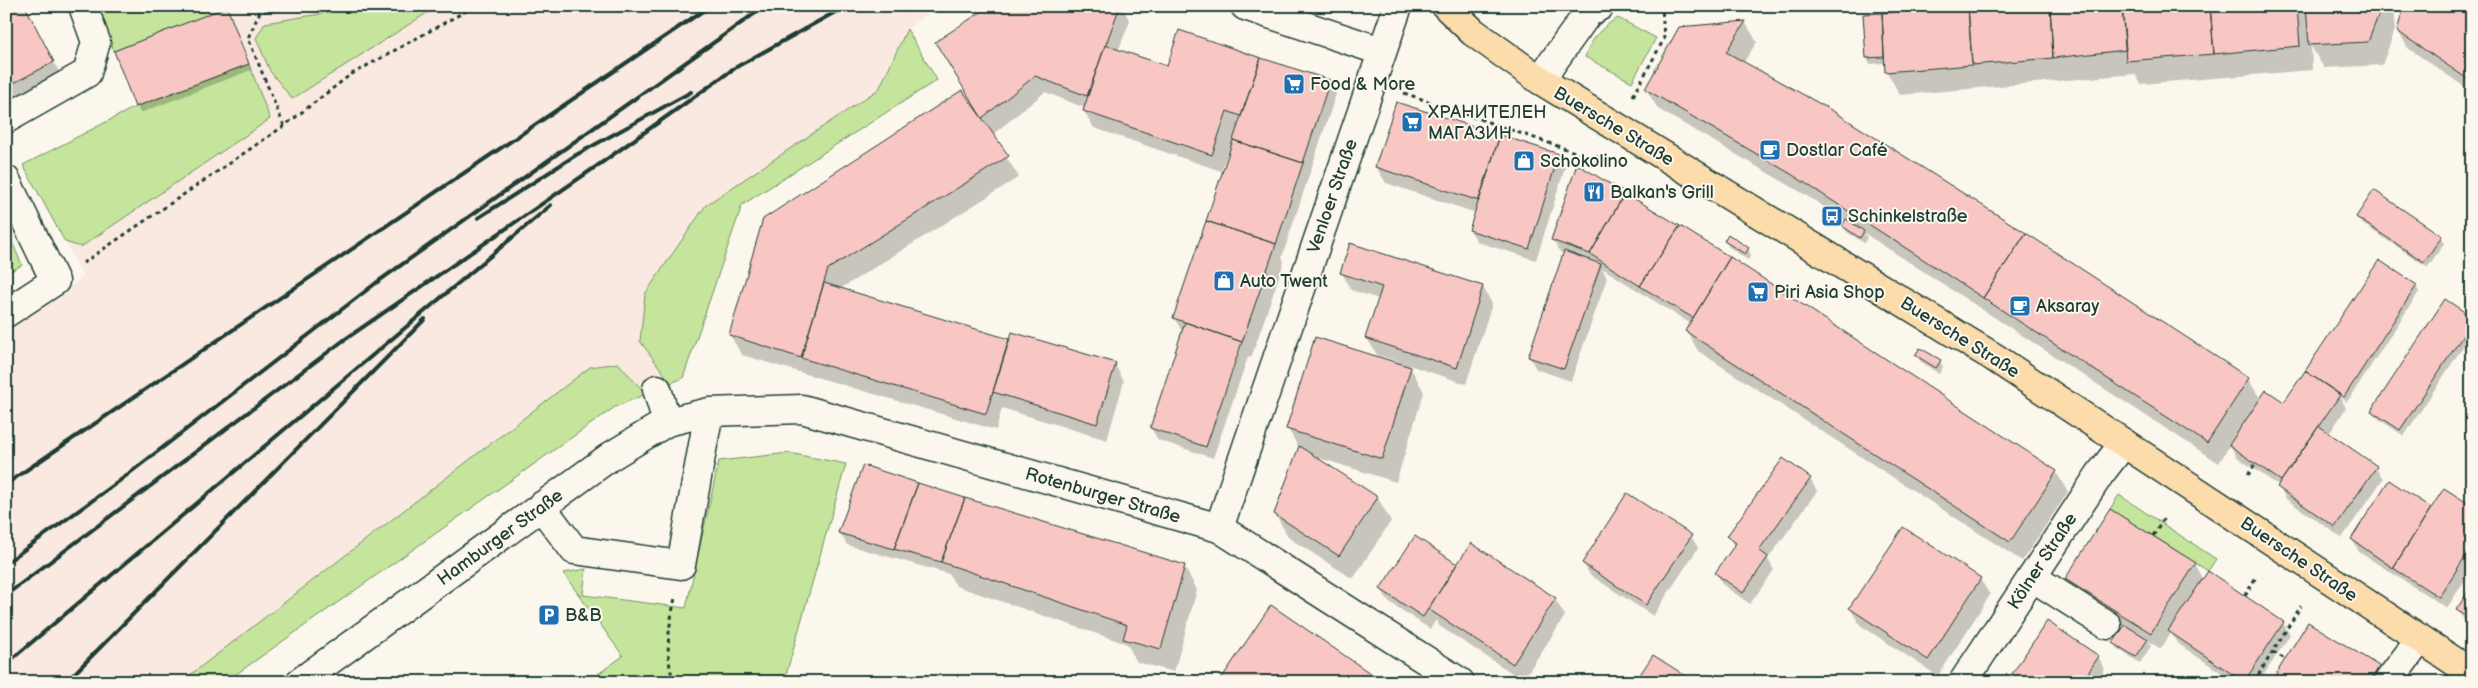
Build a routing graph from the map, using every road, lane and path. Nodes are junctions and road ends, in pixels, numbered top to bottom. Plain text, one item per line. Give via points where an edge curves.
1 (84, 6) edge
2 (296, 6) edge
3 (475, 6) edge
4 (1245, 6) edge
5 (1398, 6) edge
6 (1446, 6) edge
7 (1600, 6) edge
8 (1662, 6) edge
9 (1381, 51) junction
10 (1540, 80) junction
11 (1370, 81) junction
12 (1635, 92) dead end
13 (6, 119) edge
14 (284, 126) junction
15 (1594, 163) dead end
16 (6, 180) edge
17 (55, 281) junction
18 (6, 313) edge
19 (657, 389) dead end
20 (709, 412) junction
21 (667, 422) junction
22 (2124, 442) junction
23 (2256, 463) dead end
24 (2248, 475) dead end
25 (542, 506) junction
26 (2165, 517) dead end
27 (1219, 528) junction
28 (2153, 536) dead end
29 (688, 567) junction
30 (2032, 577) junction
31 (2256, 578) dead end
32 (2245, 596) dead end
33 (2302, 606) dead end
34 (2106, 625) dead end
35 (2420, 639) junction
36 (2273, 652) junction
37 (2285, 659) dead end
38 (2472, 673) edge
39 (300, 682) edge
40 (674, 682) edge
41 (1460, 682) edge
42 (1963, 682) edge
43 (2254, 682) edge
44 (2388, 682) edge

1 - 13 street via 96,42 87,73
2 - 14 path via 260,12 248,38
3 - 14 path via 350,75
4 - 9 street
5 - 9 street, Venloer Straße
6 - 10 main road, Buersche Straße via 1473,32
7 - 10 street via 1588,14
8 - 12 path via 1664,39
9 - 11 street, Venloer Straße
10 - 22 main road, Buersche Straße via 1908,303
11 - 15 path via 1572,151
11 - 27 street, Venloer Straße
14 - 17 path
16 - 17 street
17 - 18 street
19 - 21 street
20 - 21 street, Hamburger Straße
20 - 27 street, Rotenburger Straße via 802,409
20 - 29 street
21 - 25 street, Hamburger Straße via 611,456
22 - 30 street, Kölner Straße
22 - 35 main road, Buersche Straße
23 - 24 path
25 - 29 street via 574,550
25 - 39 street, Hamburger Straße
26 - 28 path
27 - 41 street, Rotenburger Straße
29 - 40 path via 668,636 670,671
30 - 34 street
30 - 42 street, Kölner Straße
31 - 32 path
33 - 36 path
35 - 38 main road, Buersche Straße
35 - 44 street
36 - 37 path
36 - 43 path

